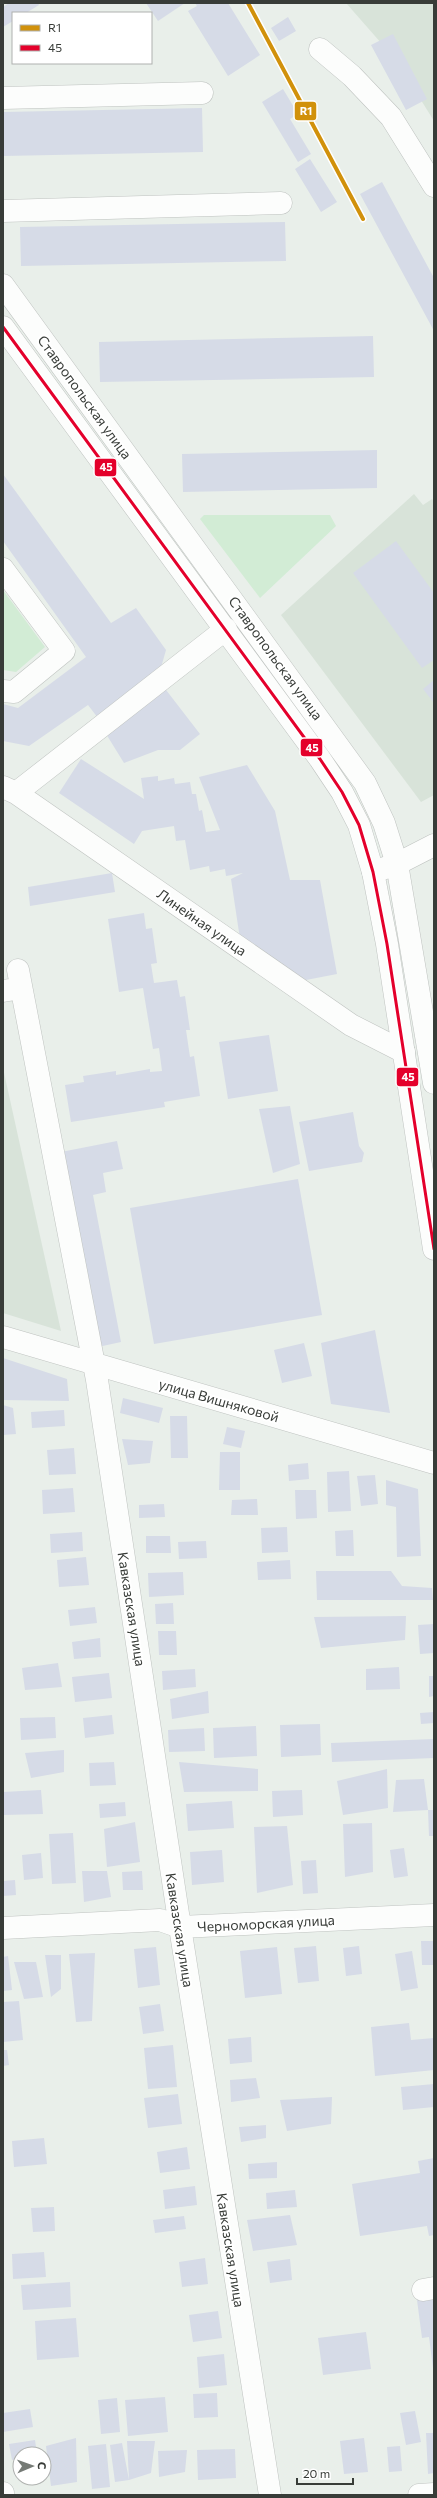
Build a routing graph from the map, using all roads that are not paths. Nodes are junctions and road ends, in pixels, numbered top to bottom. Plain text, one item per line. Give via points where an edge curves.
1 (320, 49) dead end
2 (202, 93) dead end
3 (3, 98) edge
4 (434, 186) edge
5 (281, 203) dead end
6 (3, 212) edge
7 (3, 285) edge
8 (3, 328) edge
9 (3, 569) edge
10 (226, 629) junction
11 (3, 691) edge
12 (9, 790) edge
13 (434, 845) edge
14 (397, 864) junction
15 (374, 872) junction
16 (14, 983) edge
17 (431, 1048) edge
18 (404, 1052) junction
19 (434, 1083) edge
20 (434, 1247) edge
21 (3, 1337) edge
22 (94, 1364) junction
23 (434, 1463) edge
24 (434, 1915) edge
25 (180, 1927) junction
26 (3, 1928) edge
27 (434, 2494) edge
28 (270, 2495) edge
29 (419, 2495) edge

1 - 4 street via 352,76 391,117
2 - 3 street
5 - 6 street
7 - 14 street, Ставропольская улица via 355,766 378,808 391,840
8 - 10 street, Ставропольская улица
9 - 11 street via 64,652 14,692
10 - 12 street
10 - 15 street, Ставропольская улица via 342,792 359,825
12 - 18 street, Линейная улица via 351,1025
13 - 14 street
14 - 15 street
14 - 17 street, Ставропольская улица
15 - 18 street, Ставропольская улица
16 - 22 street, Кавказская улица
17 - 19 street, Ставропольская улица
18 - 20 street, Ставропольская улица
21 - 22 street, улица Вишняковой
22 - 23 street, улица Вишняковой
22 - 25 street, Кавказская улица
24 - 25 street, Черноморская улица
25 - 26 street, Черноморская улица via 160,1920
25 - 28 street, Кавказская улица
27 - 29 street

